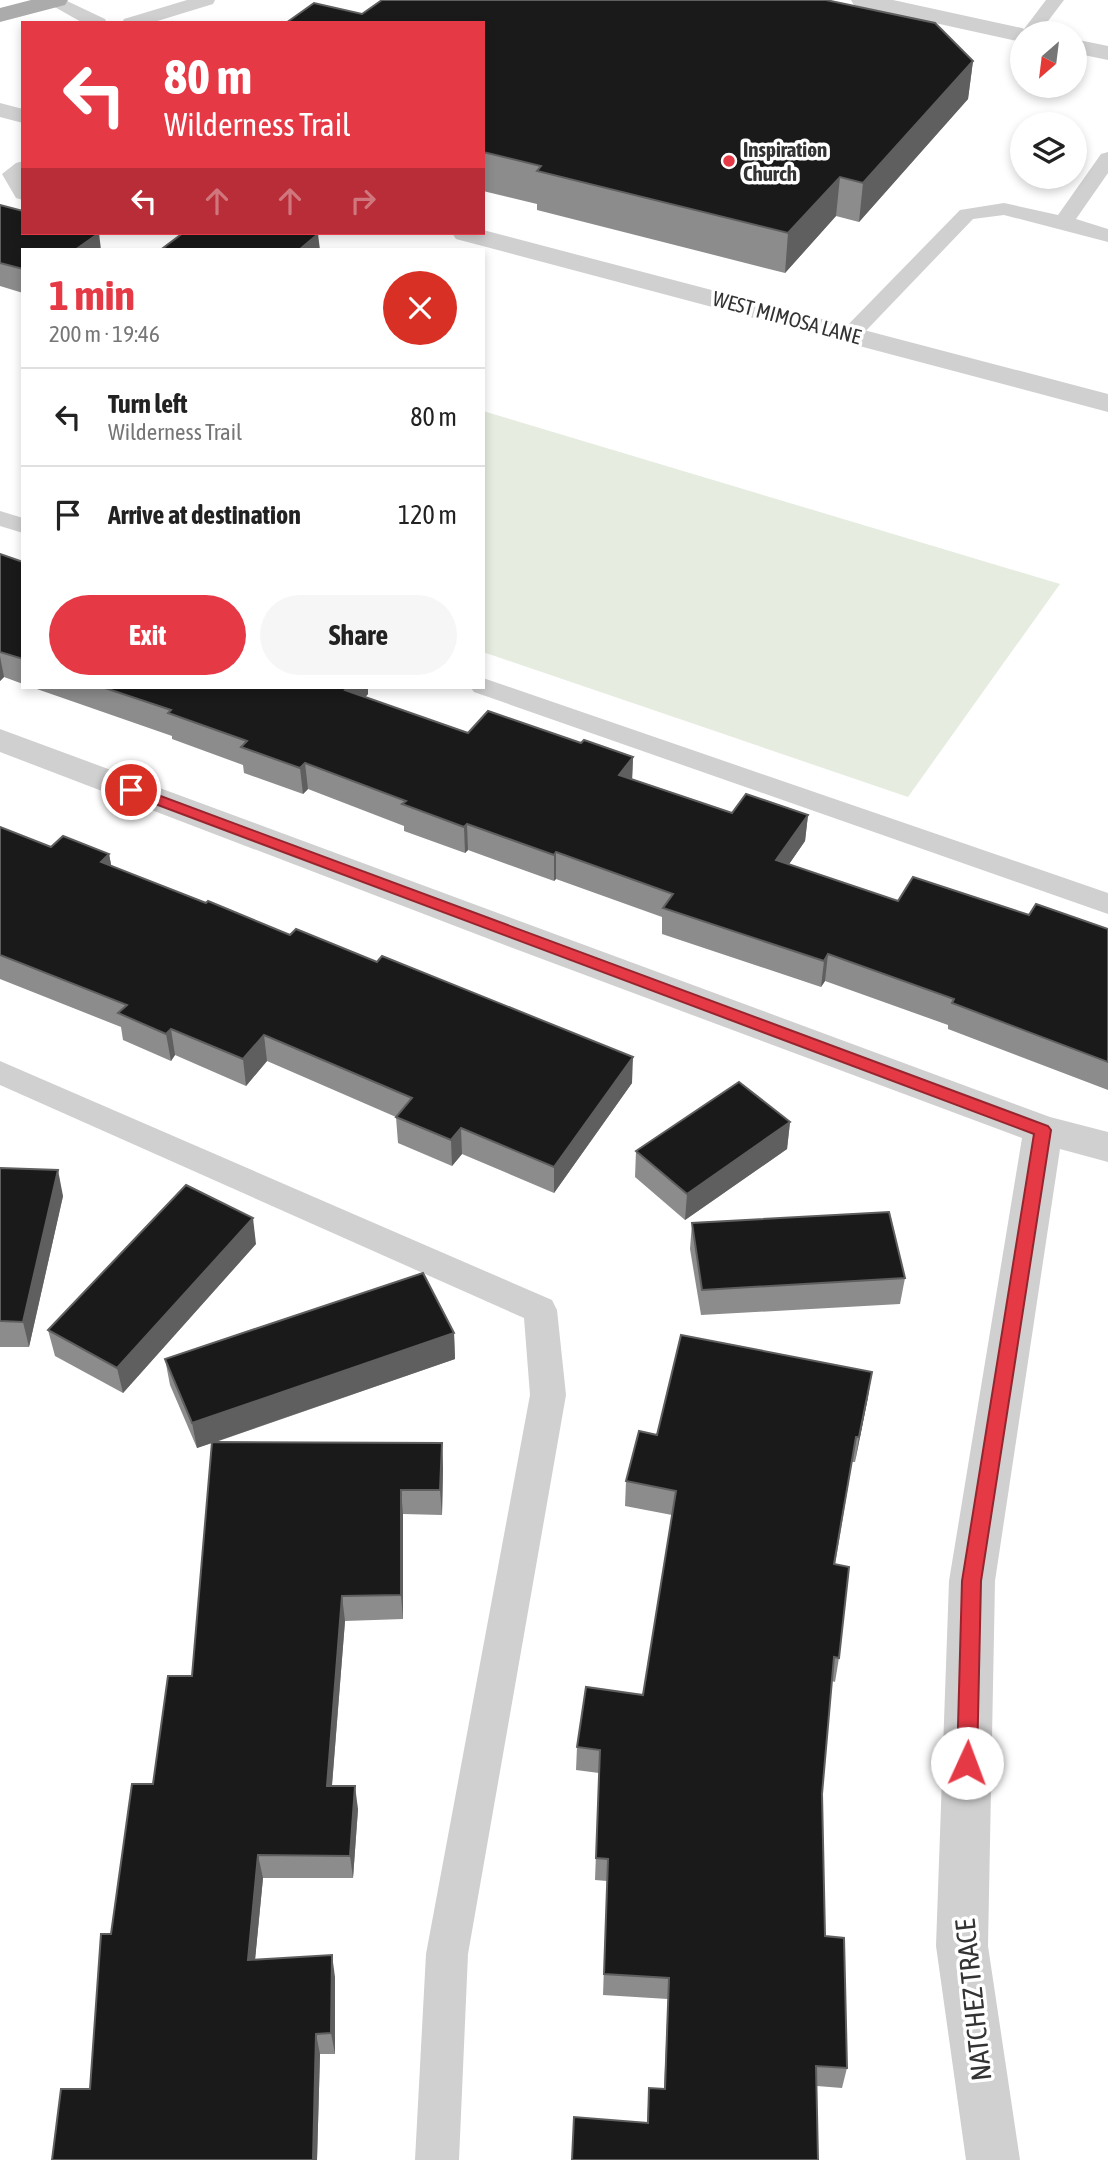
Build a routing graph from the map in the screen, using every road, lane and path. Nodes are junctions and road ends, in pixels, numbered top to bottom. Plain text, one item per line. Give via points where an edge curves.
1 (55, 0) edge
2 (206, 0) edge
3 (862, 0) edge
4 (1055, 0) edge
5 (0, 15) edge
6 (94, 21) edge
7 (138, 21) edge
8 (1039, 21) edge
9 (1010, 32) edge
10 (1087, 49) edge
11 (1108, 53) edge
12 (0, 110) edge
13 (21, 115) edge
14 (1108, 158) edge
15 (12, 173) edge
16 (21, 190) edge
17 (1063, 222) junction
18 (473, 235) edge
19 (1108, 236) edge
20 (850, 334) junction
21 (1107, 400) edge
22 (0, 518) edge
23 (21, 525) edge
24 (485, 687) edge
25 (0, 740) edge
26 (1108, 904) edge
27 (0, 1072) edge
28 (1043, 1130) junction
29 (1108, 1147) edge
30 (438, 2160) edge
31 (993, 2160) edge

1 - 5 main road
1 - 6 lane
2 - 7 lane
3 - 9 street
4 - 8 lane
10 - 11 street
12 - 13 street
14 - 17 lane
15 - 16 lane
17 - 19 lane
17 - 20 lane via 1004,209 967,214
18 - 20 street, WEST MIMOSA LANE
20 - 21 street, WEST MIMOSA LANE
22 - 23 lane
24 - 26 lane
25 - 28 street
27 - 30 lane via 540,1310 548,1395 447,1954
28 - 29 street
28 - 31 street, NATCHEZ TRACE via 972,1581 962,1946

